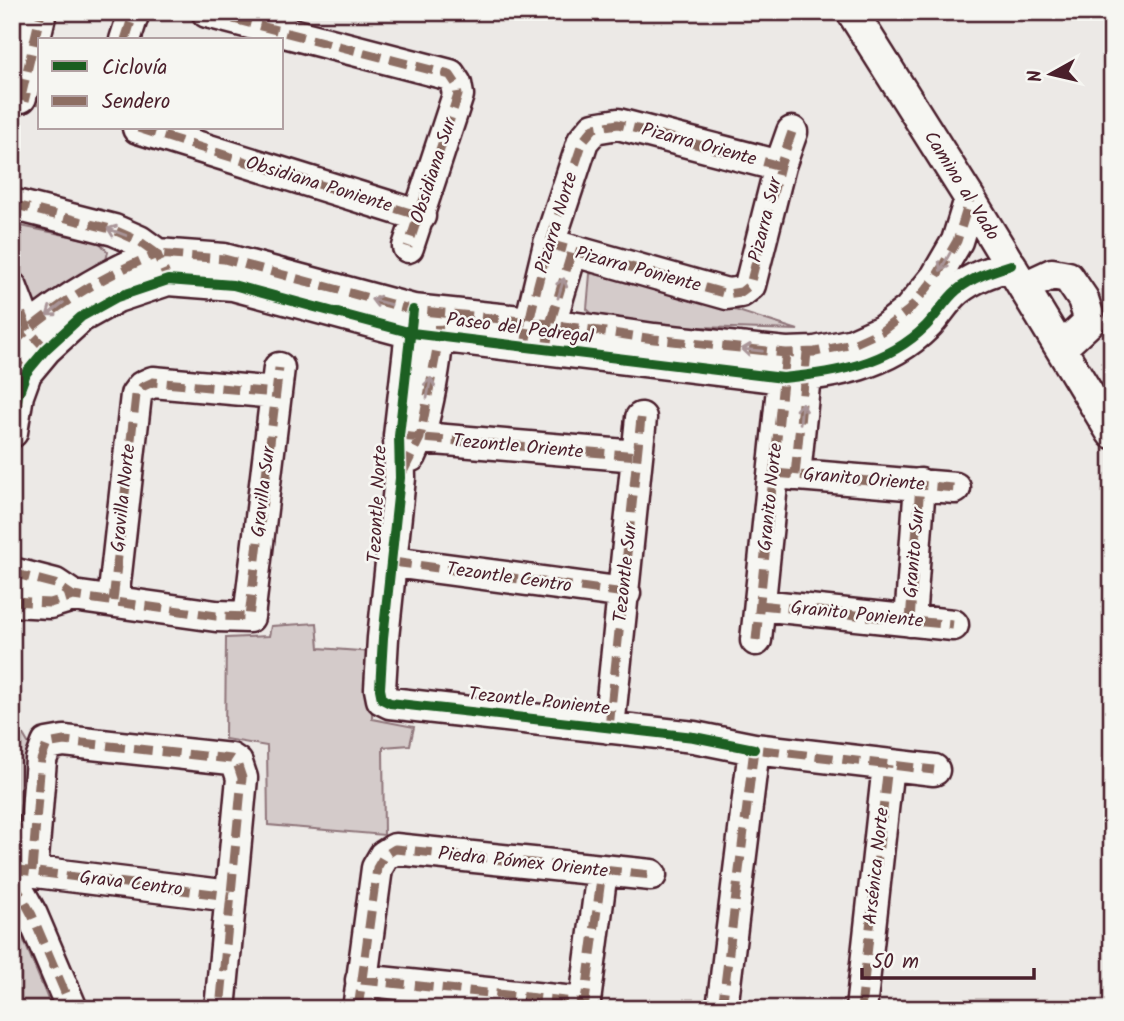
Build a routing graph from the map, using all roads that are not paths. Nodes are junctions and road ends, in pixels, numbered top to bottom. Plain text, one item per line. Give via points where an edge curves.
1 (16, 12) edge
2 (41, 12) edge
3 (134, 12) edge
4 (207, 12) edge
5 (852, 12) edge
6 (12, 30) edge
7 (126, 38) edge
8 (24, 97) edge
9 (618, 124) joint
10 (144, 130) edge
11 (792, 132) dead end
12 (780, 166) junction
13 (970, 199) junction
14 (12, 204) edge
15 (420, 216) junction
16 (408, 247) dead end
17 (560, 248) junction
18 (163, 267) junction
19 (1017, 276) junction
20 (12, 288) edge
21 (727, 294) joint
22 (425, 324) junction
23 (537, 336) junction
24 (29, 341) edge
25 (1061, 348) junction
26 (19, 365) edge
27 (795, 365) junction
28 (136, 395) joint
29 (641, 418) dead end
30 (12, 432) edge
31 (1112, 433) edge
32 (409, 437) junction
33 (637, 456) junction
34 (785, 474) junction
35 (920, 484) junction
36 (955, 488) dead end
37 (393, 562) junction
38 (12, 573) edge
39 (625, 593) junction
40 (73, 596) junction
41 (12, 601) edge
42 (113, 601) junction
43 (760, 605) junction
44 (909, 621) junction
45 (953, 625) dead end
46 (756, 640) dead end
47 (382, 699) joint
48 (609, 728) junction
49 (752, 763) junction
50 (888, 765) junction
51 (934, 770) dead end
52 (602, 871) junction
53 (19, 873) edge
54 (652, 875) dead end
55 (230, 896) junction
56 (360, 994) edge
57 (585, 1006) edge
58 (72, 1009) edge
59 (220, 1009) edge
60 (722, 1009) edge
61 (861, 1009) edge

1 - 6 street
2 - 8 street
3 - 7 street
4 - 15 street, Obsidiana Sur via 450,75 458,95
5 - 13 street, Camino al Vado
9 - 12 street, Pizarra Oriente
9 - 17 street, Pizarra Norte via 594,128 583,141
10 - 15 street, Obsidiana Poniente
11 - 12 street, Pizarra Sur
12 - 21 street, Pizarra Sur via 750,285
13 - 19 street, Camino al Vado
13 -> 27 street, Paseo del Pedregal via 957,241 909,310 882,331
18 -> 14 street, Paseo del Pedregal via 139,241 114,230
15 - 16 street, Obsidiana Sur
17 - 21 street, Pizarra Poniente
17 - 23 street, Pizarra Norte
18 - 22 street, Paseo del Pedregal via 224,259 331,300
18 - 24 street, Paseo del Pedregal via 124,267 72,296
19 - 25 street, Camino al Vado
19 - 25 street, Paseo del Pedregal via 1068,277 1083,299 1090,321
19 - 27 street, Paseo del Pedregal via 978,277 956,290 925,327 890,353 859,366 820,375
20 - 24 street
22 - 23 street, Paseo del Pedregal
22 - 32 street, Tezontle Norte
23 - 27 street, Paseo del Pedregal via 654,339
24 - 26 street, Paseo del Pedregal
25 - 31 street, Camino al Vado
26 - 30 street
27 - 34 street, Granito Norte
28 - 42 street, Gravilla Norte
28 - 42 street, Gravilla Sur via 153,382 278,380 249,617
29 - 33 street, Tezontle Sur
32 - 33 street, Tezontle Oriente
32 - 37 street, Tezontle Norte via 400,478
33 - 39 street, Tezontle Sur
34 - 35 street, Granito Oriente
34 - 43 street, Granito Norte
35 - 36 street, Granito Oriente
35 - 44 street, Granito Sur
37 - 39 street, Tezontle Centro
37 - 47 street, Tezontle Norte via 380,676
38 - 40 street via 55,584
39 - 48 street, Tezontle Sur
40 - 41 street via 50,603
40 - 42 street
43 - 44 street, Granito Poniente
43 - 46 street, Granito Norte
44 - 45 street, Granito Poniente
47 - 48 street, Tezontle Poniente
48 - 49 street, Tezontle Poniente via 694,737
49 - 50 street, Tezontle Poniente
49 - 60 street
50 - 51 street, Tezontle Poniente
50 - 61 street, Arsénica Norte
52 - 54 street, Piedra Pómex Oriente
52 - 56 street, Piedra Pómex Oriente via 395,849 377,869
52 - 57 street
53 - 55 street, Grava Centro
53 - 55 street via 47,744 64,741 226,757 236,763 242,778
53 - 58 street
55 - 59 street
56 - 57 street

